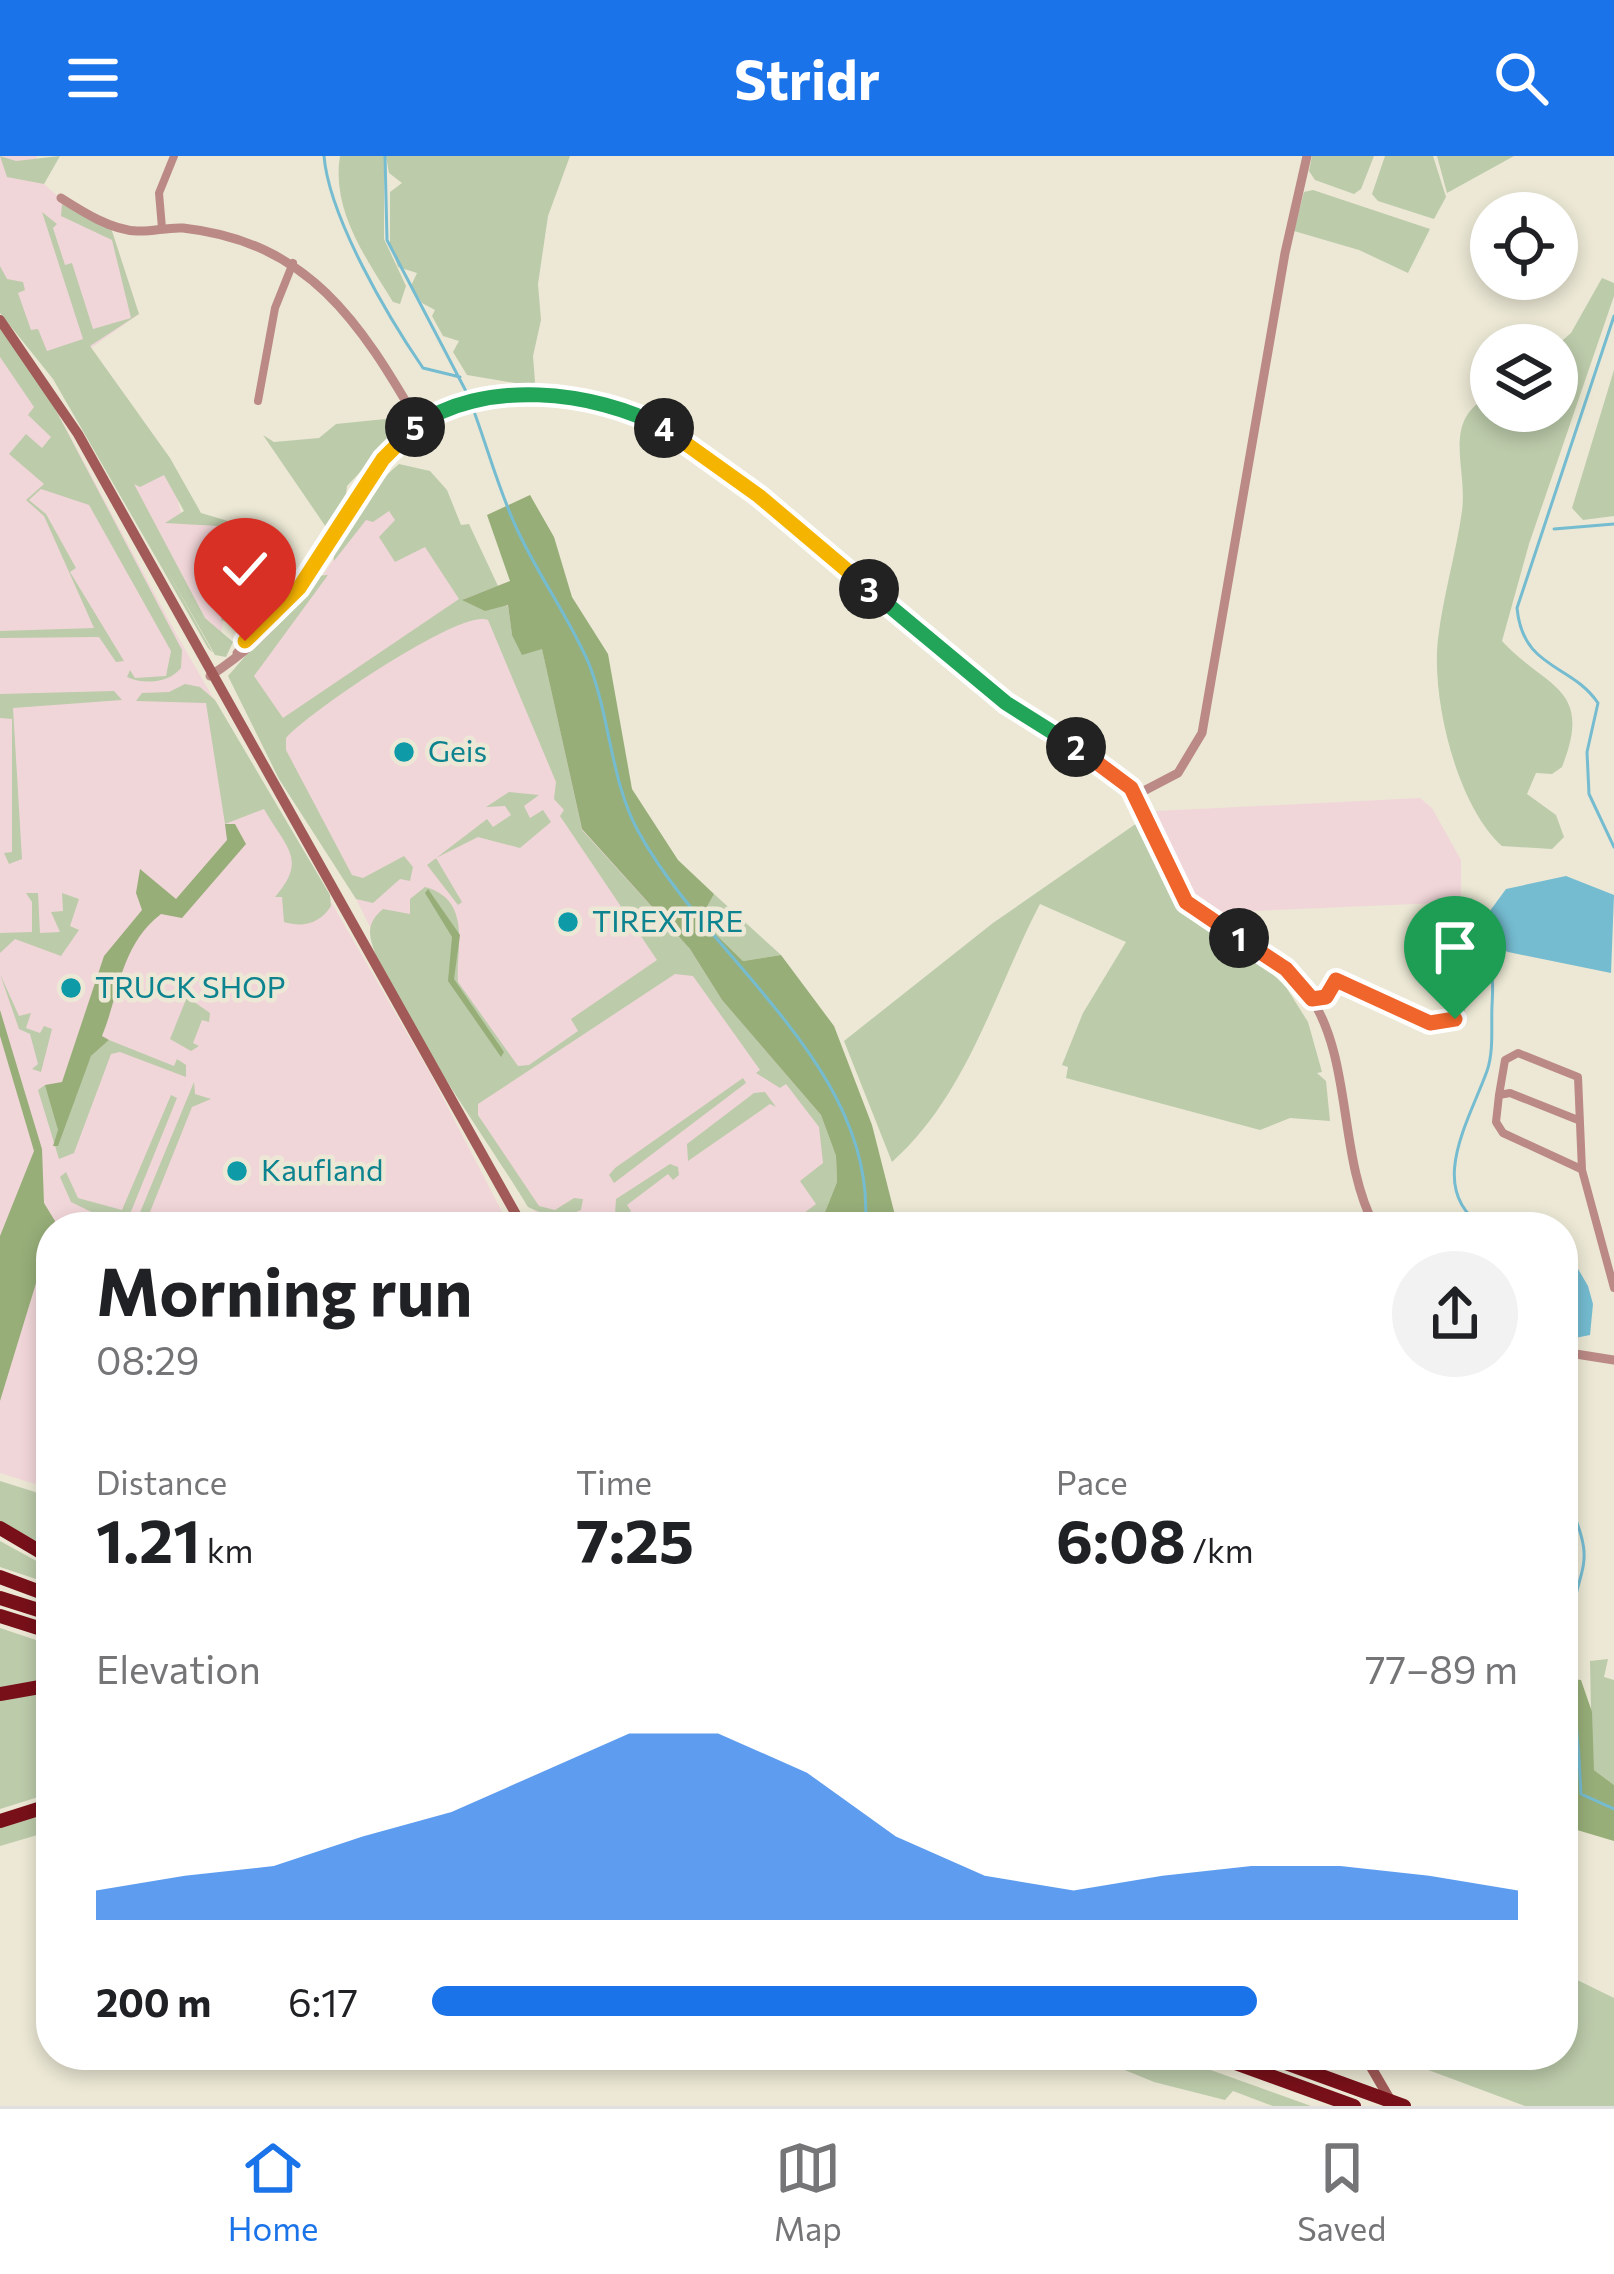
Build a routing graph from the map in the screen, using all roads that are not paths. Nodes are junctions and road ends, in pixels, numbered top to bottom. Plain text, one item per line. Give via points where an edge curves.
1 (174, 156) edge
2 (1307, 156) edge
3 (62, 198) dead end
4 (162, 228) junction
5 (294, 262) junction
6 (0, 320) edge
7 (258, 401) dead end
8 (419, 424) junction
9 (210, 676) junction
10 (1136, 795) junction
11 (1466, 974) dead end
12 (1312, 999) junction
13 (1498, 1095) junction
14 (1578, 1120) junction
15 (1582, 1170) junction
16 (514, 1212) edge
17 (1369, 1212) edge
18 (1614, 1288) edge
19 (1578, 1354) edge
20 (1614, 1360) edge
21 (0, 1528) edge
22 (36, 1549) edge
23 (0, 1578) edge
24 (36, 1591) edge
25 (0, 1598) edge
26 (36, 1609) edge
27 (0, 1616) edge
28 (36, 1627) edge
29 (36, 1688) edge
30 (0, 1694) edge
31 (36, 1810) edge
32 (0, 1821) edge
33 (1255, 2070) edge
34 (1305, 2070) edge
35 (1373, 2070) edge
36 (1354, 2106) edge
37 (1394, 2106) edge
38 (1404, 2106) edge

1 - 4 street via 159,193
2 - 10 street via 1202,733 1178,772
3 - 4 street via 128,230
4 - 5 street via 230,237
5 - 7 street via 275,308
5 - 8 street via 352,320
6 - 9 main road via 59,402
8 - 9 street via 383,459 268,629
8 - 10 street via 472,401 544,397 635,414 670,432 759,496 1006,703 1113,770
9 - 16 main road
10 - 12 street via 1193,910 1268,956
11 - 12 street via 1460,1013 1439,1024 1336,980 1326,997
12 - 17 street via 1329,1036
13 - 14 street
13 - 14 street via 1505,1060 1526,1054 1578,1077
13 - 15 street via 1503,1133
14 - 15 street
15 - 18 street
19 - 20 street
21 - 22 highway
23 - 24 highway
25 - 26 highway
27 - 28 highway
29 - 30 highway
31 - 32 highway
33 - 36 highway
34 - 38 highway
35 - 37 main road

